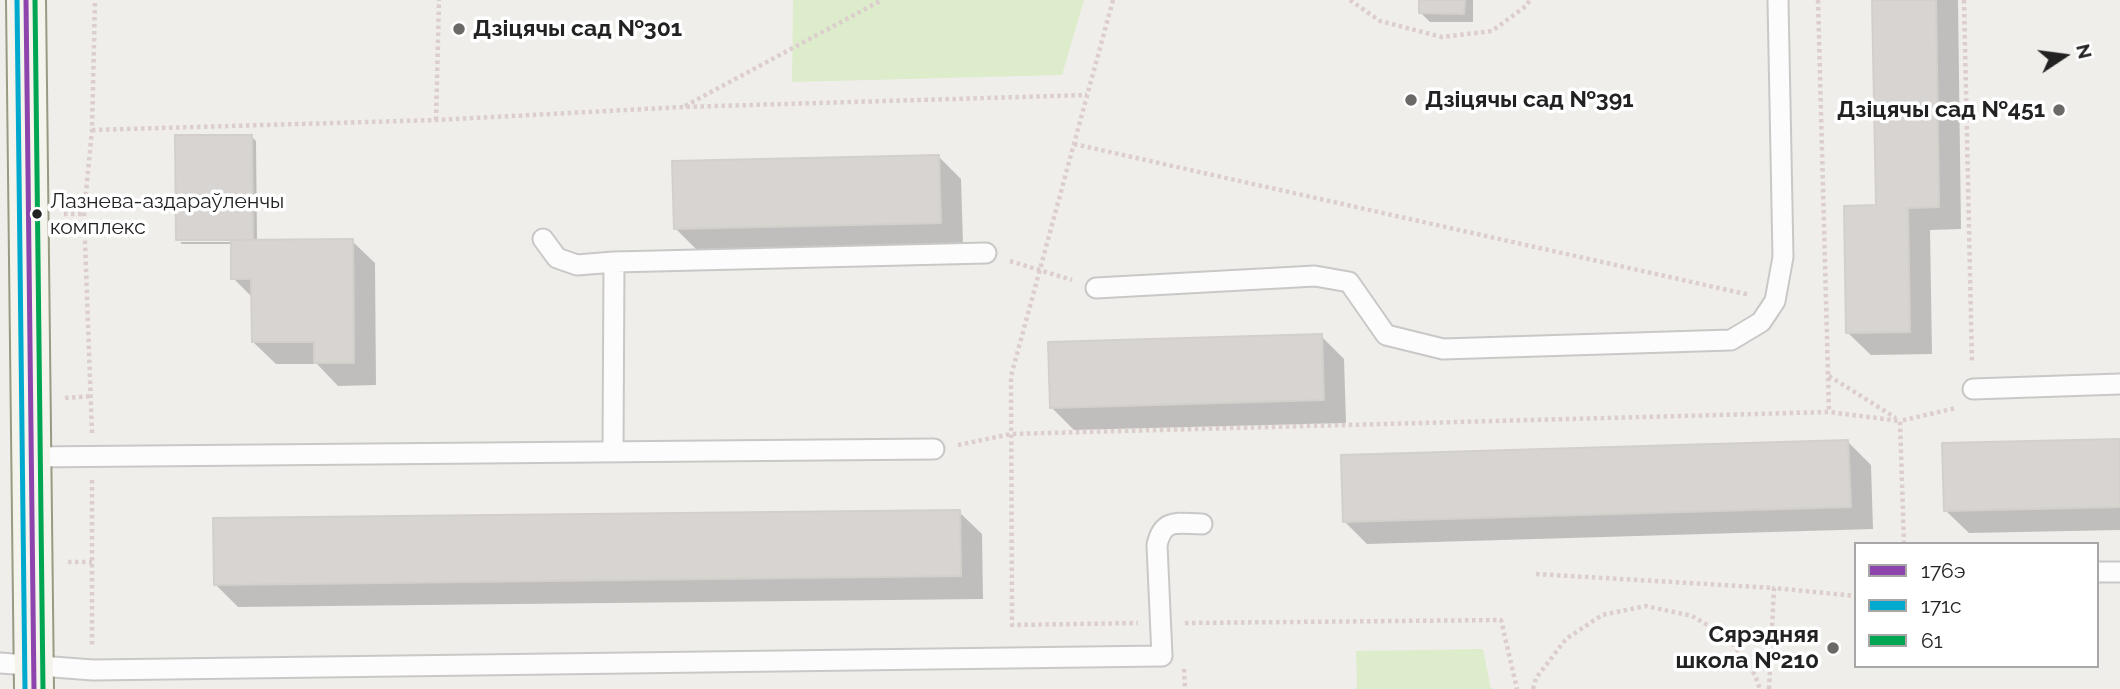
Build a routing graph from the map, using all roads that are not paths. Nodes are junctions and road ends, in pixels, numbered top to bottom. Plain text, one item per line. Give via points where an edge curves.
1 (26, 0) edge
2 (1778, 0) edge
3 (543, 239) dead end
4 (986, 253) road end
5 (614, 262) junction
6 (1096, 288) road end
7 (2120, 384) edge
8 (1973, 389) road end
9 (934, 449) road end
10 (613, 450) junction
11 (31, 457) junction
12 (1202, 524) dead end
13 (2099, 572) edge
14 (2120, 572) edge
15 (23, 672) edge

1 - 11 street
2 - 6 lane via 1783,257 1775,301 1761,323 1731,341 1443,349 1386,335 1349,282 1315,276
3 - 5 lane via 557,258 577,265
4 - 5 lane
5 - 10 lane
7 - 8 lane
9 - 10 lane
10 - 11 lane
11 - 15 street
12 - 15 lane via 1170,523 1160,531 1162,656
13 - 14 lane

